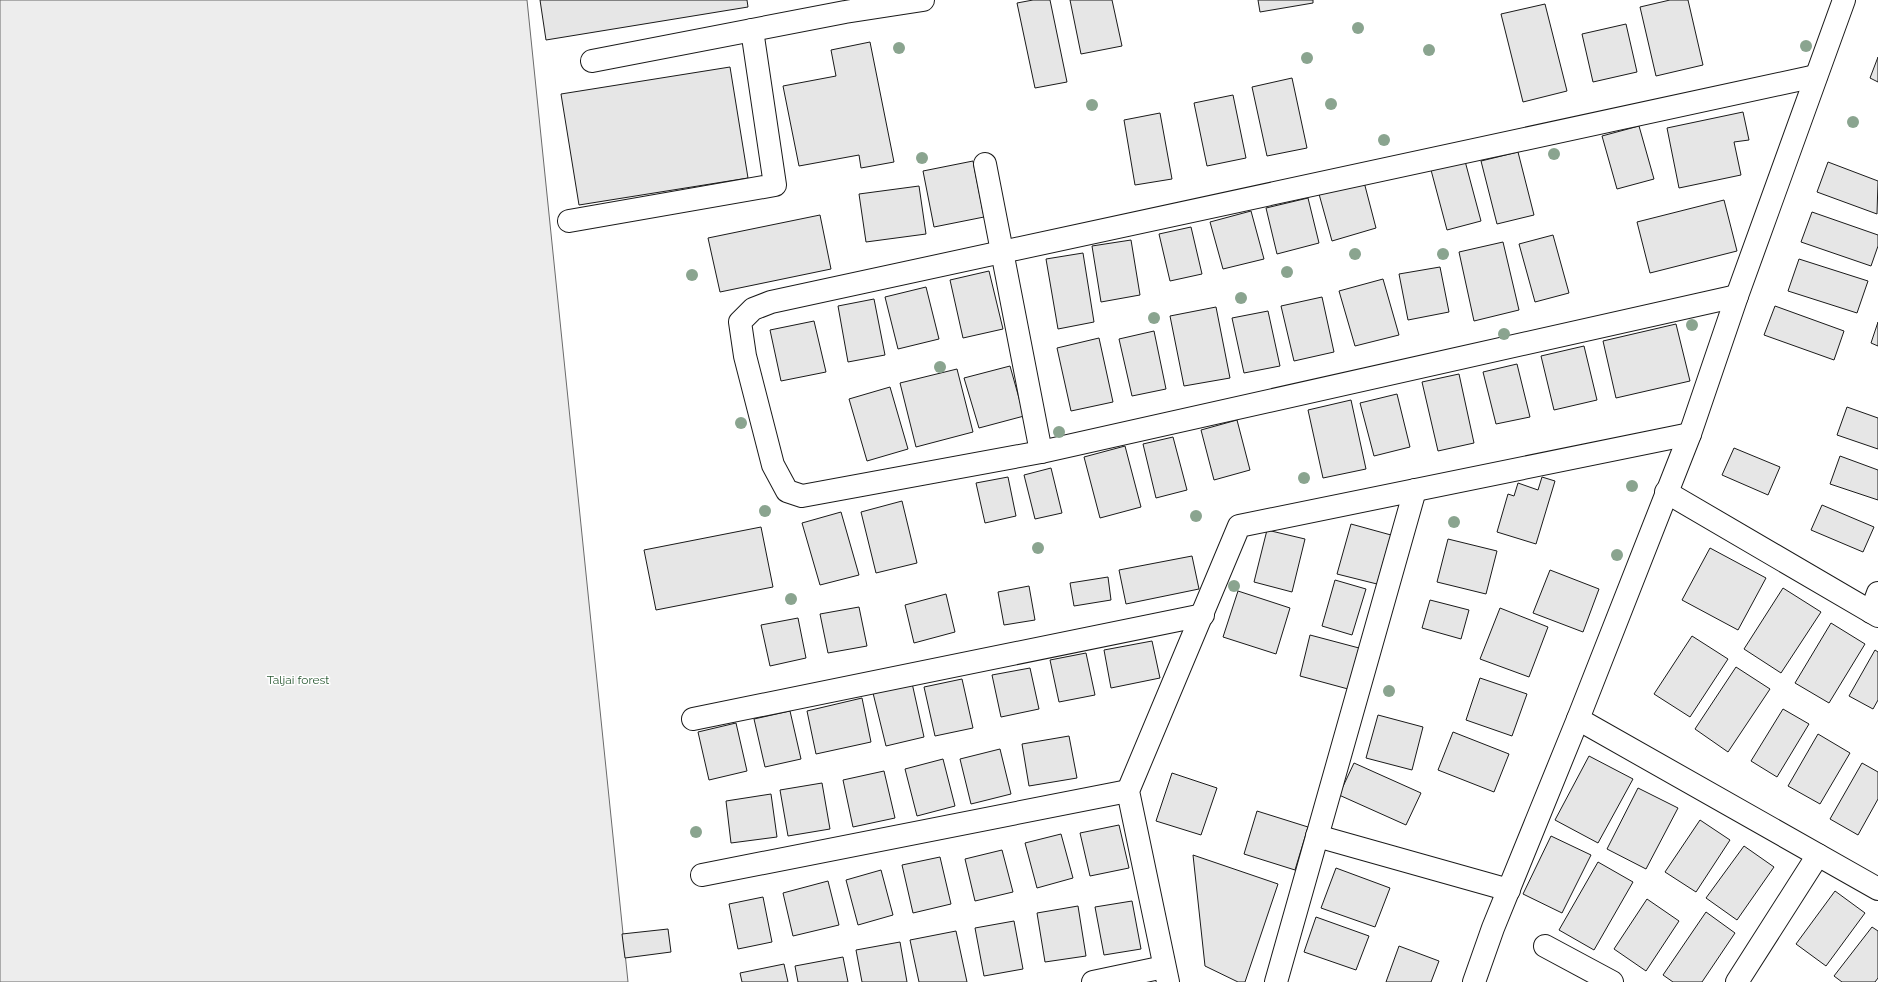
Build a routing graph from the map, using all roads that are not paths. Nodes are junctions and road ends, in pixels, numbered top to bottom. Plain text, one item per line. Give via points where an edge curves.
1 (923, 0) edge
2 (1844, 0) edge
3 (752, 30) junction
4 (592, 61) dead end
5 (1816, 76) junction
6 (985, 164) dead end
7 (569, 221) dead end
8 (1002, 252) junction
9 (1737, 296) junction
10 (1690, 434) junction
11 (1041, 452) junction
12 (1415, 490) junction
13 (1666, 492) junction
14 (1876, 607) edge
15 (1203, 615) junction
16 (692, 719) dead end
17 (1578, 719) junction
18 (1128, 791) junction
19 (1316, 836) junction
20 (1818, 856) junction
21 (702, 874) dead end
22 (1878, 889) edge
23 (1509, 890) junction
24 (1545, 946) dead end
25 (1166, 975) edge
26 (1093, 982) edge
27 (1276, 982) edge
28 (1474, 982) edge
29 (1611, 982) edge
30 (1738, 982) edge

1 - 3 street
2 - 5 street
3 - 4 street
3 - 7 street via 775,185
5 - 8 street
5 - 9 street
6 - 8 street
8 - 11 street
8 - 11 street via 771,302 753,309 740,322 745,356 772,465 787,491 802,496
9 - 10 street
9 - 11 street
10 - 12 street
10 - 13 street
12 - 15 street via 1239,526
12 - 19 street
13 - 14 street
13 - 17 street
15 - 16 street
15 - 18 street
17 - 20 street
17 - 23 street
18 - 21 street
18 - 25 street
19 - 23 street
19 - 27 street
20 - 22 street
20 - 30 street
23 - 28 street
24 - 29 street
25 - 26 street

